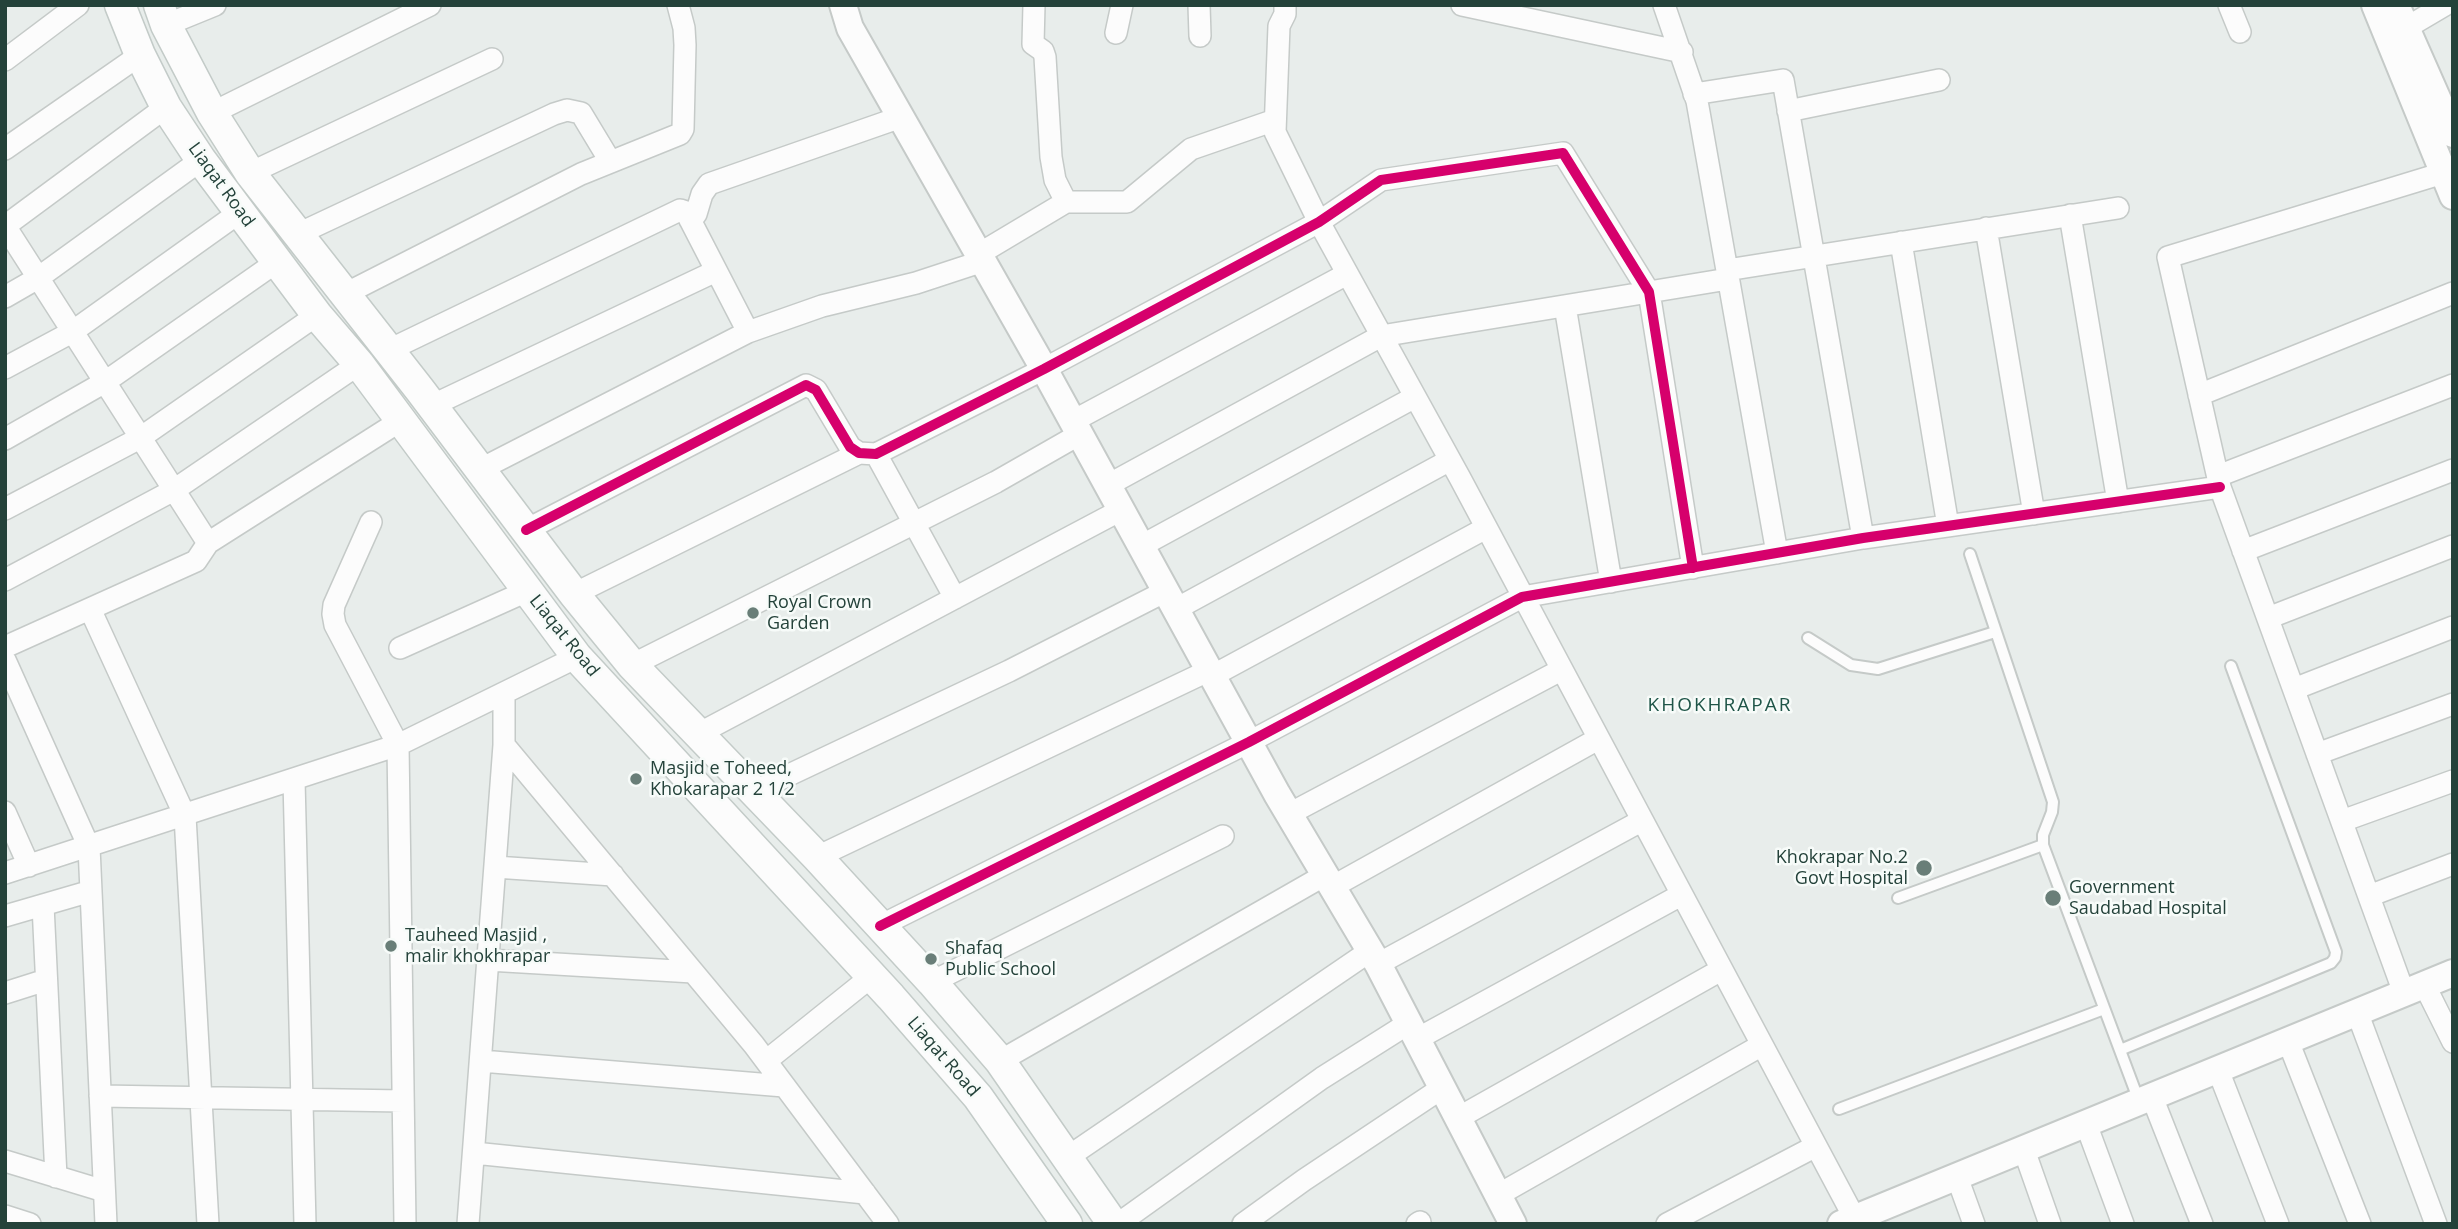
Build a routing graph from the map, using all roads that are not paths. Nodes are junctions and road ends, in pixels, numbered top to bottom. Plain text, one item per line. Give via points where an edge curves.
1 (78, 5) edge
2 (120, 5) edge
3 (215, 5) edge
4 (430, 5) edge
5 (678, 5) edge
6 (1034, 5) edge
7 (1122, 5) edge
8 (1199, 5) edge
9 (1285, 5) edge
10 (1462, 5) edge
11 (1664, 5) edge
12 (2230, 5) edge
13 (2375, 5) edge
14 (2445, 5) edge
15 (849, 7) edge
16 (162, 15) edge
17 (2396, 22) edge
18 (2240, 32) dead end
19 (1116, 33) dead end
20 (1200, 36) dead end
21 (1682, 52) junction
22 (140, 55) junction
23 (492, 59) dead end
24 (5, 60) edge
25 (1939, 80) dead end
26 (1694, 94) junction
27 (166, 107) junction
28 (1788, 111) junction
29 (212, 113) junction
30 (901, 117) junction
31 (1275, 120) junction
32 (2445, 137) edge
33 (5, 149) edge
34 (201, 160) junction
35 (610, 161) junction
36 (250, 173) junction
37 (2448, 185) edge
38 (1066, 202) junction
39 (2118, 208) dead end
40 (240, 212) junction
41 (2070, 215) junction
42 (690, 220) junction
43 (1318, 222) junction
44 (5, 226) edge
45 (1986, 228) junction
46 (298, 234) junction
47 (1900, 242) junction
48 (1813, 256) junction
49 (981, 257) junction
50 (278, 261) junction
51 (716, 271) junction
52 (1348, 274) junction
53 (1728, 274) junction
54 (38, 278) junction
55 (1649, 292) junction
56 (2453, 293) edge
57 (345, 294) junction
58 (5, 297) edge
59 (1565, 306) junction
60 (317, 315) junction
61 (72, 332) junction
62 (748, 332) junction
63 (1381, 336) junction
64 (389, 350) junction
65 (359, 365) junction
66 (5, 368) edge
67 (1044, 369) junction
68 (105, 382) junction
69 (2453, 385) edge
70 (2199, 395) junction
71 (1415, 397) junction
72 (431, 406) junction
73 (400, 421) junction
74 (1076, 428) junction
75 (140, 438) junction
76 (5, 439) edge
77 (867, 454) junction
78 (1450, 460) junction
79 (479, 470) junction
80 (2453, 470) edge
81 (2219, 482) junction
82 (1108, 485) junction
83 (174, 490) junction
84 (2118, 502) junction
85 (5, 509) edge
86 (1121, 510) junction
87 (2034, 514) junction
88 (371, 522) dead end
89 (914, 522) junction
90 (1948, 526) junction
91 (1486, 528) junction
92 (526, 530) junction
93 (1863, 538) junction
94 (208, 542) junction
95 (1141, 546) junction
96 (2453, 546) edge
97 (2243, 551) junction
98 (1777, 553) junction
99 (1970, 554) dead end
100 (1693, 568) junction
101 (5, 580) edge
102 (1611, 582) junction
103 (527, 591) junction
104 (574, 594) junction
105 (1522, 597) junction
106 (956, 598) junction
107 (1171, 600) junction
108 (90, 609) junction
109 (2268, 618) junction
110 (2453, 627) edge
111 (1994, 632) junction
112 (1808, 638) dead end
113 (5, 647) edge
114 (400, 648) dead end
115 (577, 657) junction
116 (5, 660) edge
117 (632, 665) junction
118 (2231, 666) dead end
119 (1561, 670) junction
120 (1211, 673) junction
121 (2294, 689) junction
122 (504, 693) junction
123 (2453, 704) edge
124 (698, 734) junction
125 (1598, 738) junction
126 (1249, 742) junction
127 (398, 745) junction
128 (504, 745) junction
129 (2317, 754) junction
130 (294, 780) junction
131 (2453, 781) edge
132 (753, 792) junction
133 (5, 812) edge
134 (1289, 814) junction
135 (185, 816) junction
136 (1642, 821) junction
137 (2342, 821) junction
138 (1223, 836) dead end
139 (2043, 845) junction
140 (89, 847) junction
141 (817, 857) junction
142 (2453, 864) edge
143 (29, 866) junction
144 (495, 867) junction
145 (5, 873) edge
146 (613, 875) junction
147 (1329, 881) junction
148 (91, 891) junction
149 (1681, 895) junction
150 (2369, 896) junction
151 (1898, 898) dead end
152 (43, 905) junction
153 (5, 916) edge
154 (880, 926) junction
155 (1374, 957) junction
156 (488, 960) junction
157 (1721, 970) junction
158 (693, 972) junction
159 (2453, 973) edge
160 (872, 976) junction
161 (47, 980) junction
162 (932, 982) junction
163 (2414, 988) junction
164 (5, 993) edge
165 (2105, 1009) junction
166 (2357, 1012) junction
167 (1413, 1031) junction
168 (2288, 1041) junction
169 (2453, 1042) edge
170 (1762, 1045) junction
171 (2120, 1050) junction
172 (481, 1061) junction
173 (766, 1061) junction
174 (1000, 1061) junction
175 (2218, 1070) junction
176 (785, 1086) junction
177 (1443, 1088) junction
178 (100, 1096) junction
179 (201, 1099) junction
180 (2145, 1099) junction
181 (302, 1100) junction
182 (403, 1101) junction
183 (1839, 1110) dead end
184 (1458, 1118) junction
185 (2086, 1124) junction
186 (1816, 1146) junction
187 (2024, 1150) junction
188 (474, 1153) junction
189 (1069, 1157) junction
190 (5, 1161) edge
191 (57, 1177) junction
192 (1957, 1177) junction
193 (104, 1191) junction
194 (864, 1193) junction
195 (1498, 1195) junction
196 (1890, 1215) edge
197 (5, 1216) edge
198 (1848, 1221) edge
199 (30, 1224) edge
200 (106, 1224) edge
201 (208, 1224) edge
202 (305, 1224) edge
203 (405, 1224) edge
204 (468, 1224) edge
205 (888, 1224) edge
206 (1067, 1224) edge
207 (1116, 1224) edge
208 (1243, 1224) edge
209 (1513, 1224) edge
210 (1667, 1224) edge
211 (1974, 1224) edge
212 (2050, 1224) edge
213 (2123, 1224) edge
214 (2202, 1224) edge
215 (2278, 1224) edge
216 (2360, 1224) edge
217 (2436, 1224) edge

1 - 24 street
2 - 22 main road, Liaqat Road
3 - 16 street
4 - 29 street
5 - 35 street via 685,45 682,132
6 - 38 street via 1033,44 1045,57 1051,158
7 - 19 street
8 - 20 street
9 - 31 street via 1279,26
10 - 21 street
11 - 21 street
12 - 18 street
13 - 17 street
14 - 17 street
15 - 30 street via 850,28
16 - 29 main road
17 - 32 street
21 - 26 street
22 - 27 main road, Liaqat Road
22 - 33 street
23 - 36 street
25 - 28 street
26 - 28 street via 1783,80
26 - 53 street
27 - 34 main road, Liaqat Road
27 - 44 street
28 - 48 street
29 - 36 main road
30 - 42 street via 709,184
30 - 49 street
31 - 38 street via 1191,149 1127,202
31 - 43 street via 1275,132
32 - 37 street
34 - 40 main road, Liaqat Road
34 - 54 street
35 - 46 street via 581,113 567,110
35 - 57 street
36 - 46 main road
37 - 70 street via 2168,257
38 - 49 street
39 - 41 street
40 - 50 main road, Liaqat Road
40 - 61 street
41 - 45 street
41 - 84 street
42 - 51 street
42 - 64 street via 680,210
43 - 52 street
43 - 55 street via 1381,180 1563,153
43 - 67 street
44 - 54 street
45 - 47 street
45 - 87 street
46 - 57 main road
47 - 48 street
47 - 90 street
48 - 53 street
48 - 93 street
49 - 62 street via 916,283 822,306
49 - 67 street
50 - 60 main road, Liaqat Road
50 - 68 street
51 - 62 street
51 - 72 street
52 - 63 street
52 - 74 street
53 - 55 street
53 - 98 street
54 - 58 street
54 - 61 street
55 - 59 street
55 - 100 street
56 - 70 street
57 - 64 main road
59 - 63 street
59 - 102 street
60 - 65 main road, Liaqat Road
60 - 75 street
61 - 66 street
61 - 68 street
62 - 79 street
63 - 71 street
63 - 82 street
64 - 72 main road
65 - 73 main road, Liaqat Road
65 - 83 street
67 - 74 street
67 - 77 street
68 - 75 street
68 - 76 street
69 - 81 street
70 - 81 street
71 - 78 street
71 - 95 street
72 - 79 main road
73 - 94 street
73 - 103 main road, Liaqat Road
74 - 82 street
74 - 89 street via 996,481
75 - 83 street
75 - 85 street
77 - 89 street
77 - 92 street via 850,447 816,390 806,385
77 - 104 street
78 - 91 street
78 - 107 street
79 - 92 main road
80 - 97 street
81 - 84 street
81 - 97 street
82 - 86 street
83 - 94 street
83 - 101 street
84 - 87 street
86 - 95 street
86 - 106 street
87 - 90 street
88 - 127 street via 333,614
89 - 106 street
89 - 117 street
90 - 93 street
91 - 105 street
91 - 120 street
92 - 104 main road
93 - 98 street
94 - 108 street via 196,561
95 - 107 street
96 - 109 street
97 - 109 street
98 - 100 street
99 - 111 lane
100 - 102 street
102 - 105 street
103 - 114 street
103 - 115 main road, Liaqat Road
104 - 117 main road
105 - 119 street
105 - 126 street
106 - 124 street
107 - 120 street
107 - 132 street
108 - 113 street
108 - 135 street
109 - 121 street
110 - 121 street
111 - 112 lane via 1878,669 1851,665
111 - 139 lane via 2053,802
115 - 122 street
115 - 160 main road, Liaqat Road
116 - 140 street
117 - 124 main road
118 - 171 lane via 2335,958
119 - 125 street
119 - 134 street
120 - 126 street
120 - 141 street
121 - 129 street
122 - 127 street
122 - 128 street
123 - 129 street
124 - 132 main road
125 - 136 street
125 - 147 street
126 - 134 street
126 - 154 street
127 - 130 street
127 - 182 street
128 - 144 street
128 - 146 street
129 - 137 street
130 - 135 street
130 - 181 street
131 - 137 street
132 - 141 main road
133 - 143 street
134 - 147 street
135 - 140 street
135 - 179 street
136 - 149 street
136 - 155 street
137 - 150 street
138 - 162 street
139 - 151 lane
139 - 165 lane
140 - 143 street
140 - 148 street
141 - 154 main road
142 - 150 street
143 - 145 street
144 - 146 street
144 - 156 street
146 - 158 street
147 - 155 street
147 - 174 street
148 - 152 street
148 - 178 street
149 - 157 street
149 - 167 street
150 - 163 street
152 - 153 street
152 - 161 street
154 - 162 main road
155 - 167 street
155 - 189 street
156 - 158 street
156 - 172 street
157 - 170 street
157 - 184 street
158 - 173 street
159 - 163 street
160 - 173 street
160 - 206 main road, Liaqat Road via 978,1097
161 - 164 street
161 - 191 street
162 - 174 main road
163 - 166 street
163 - 169 street
165 - 171 lane
165 - 183 lane
166 - 168 street
166 - 217 street
167 - 177 street
167 - 207 street via 1322,1079
168 - 175 street
168 - 216 street
170 - 186 street
170 - 195 street
171 - 180 lane
172 - 176 street
172 - 188 street
173 - 176 street
174 - 189 main road
175 - 180 street
175 - 215 street
176 - 194 street
177 - 184 street
177 - 208 street
178 - 179 street
178 - 193 street
179 - 181 street
179 - 201 street
180 - 185 street
180 - 214 street
181 - 182 street
181 - 202 street
182 - 203 street
184 - 195 street
185 - 187 street
185 - 213 street
186 - 198 street
186 - 210 street
187 - 192 street
187 - 212 street
188 - 194 street
188 - 204 street
189 - 207 main road
190 - 191 street
191 - 193 street
192 - 196 street
192 - 211 street
193 - 200 street
194 - 205 street
195 - 209 street
196 - 198 street
197 - 199 street

